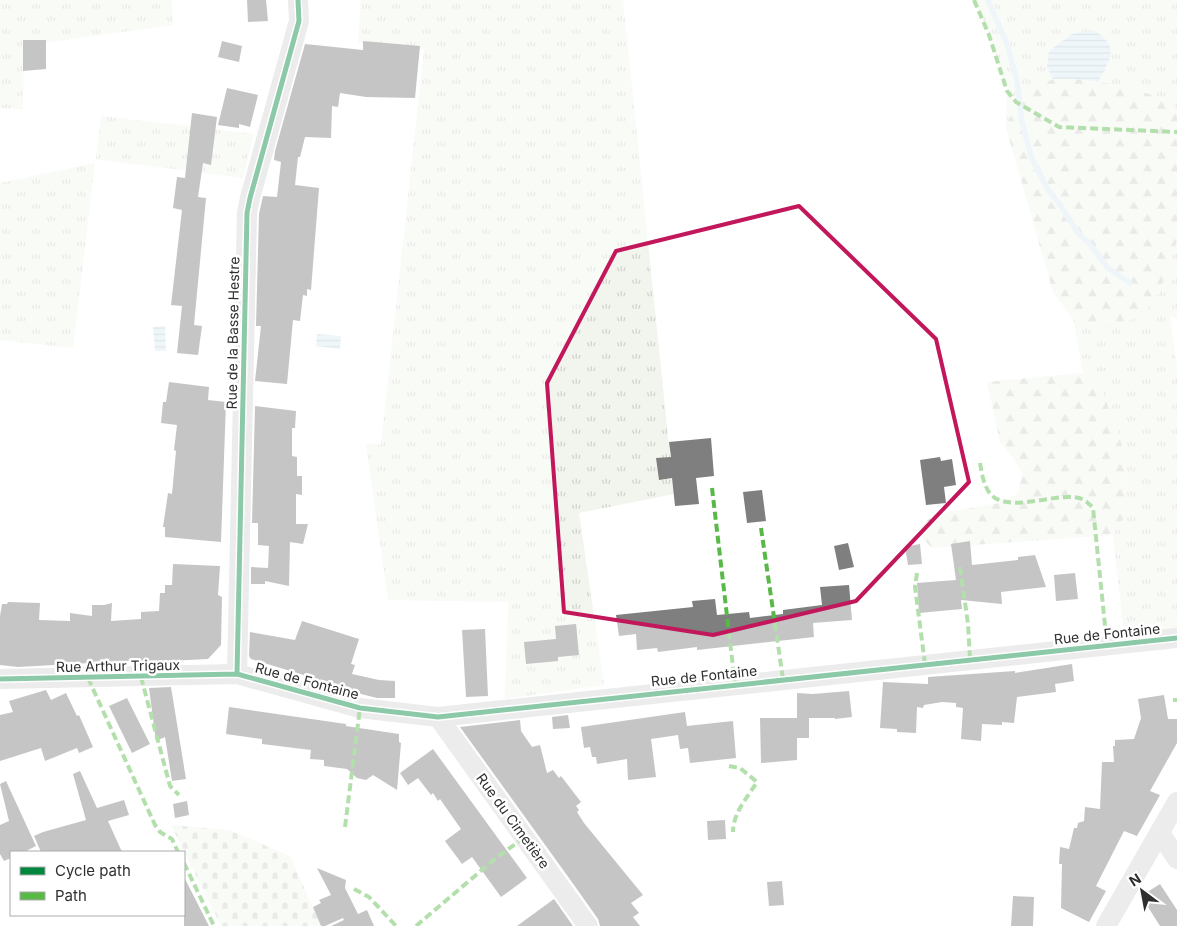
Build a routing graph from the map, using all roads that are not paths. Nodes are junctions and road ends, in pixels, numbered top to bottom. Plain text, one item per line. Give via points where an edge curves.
1 (298, 0) edge
2 (1177, 638) edge
3 (237, 674) junction
4 (0, 679) edge
5 (438, 717) junction
6 (1177, 802) edge
7 (1160, 833) junction
8 (1177, 859) edge
9 (588, 926) edge
10 (1106, 926) edge

1 - 3 street, Rue de la Basse Hestre via 299,21 248,213
2 - 5 street, Rue de Fontaine
3 - 4 street, Rue Arthur Trigaux
3 - 5 street, Rue de Fontaine via 360,708
5 - 9 street, Rue du Cimetière
6 - 7 street
7 - 8 street
7 - 10 street

